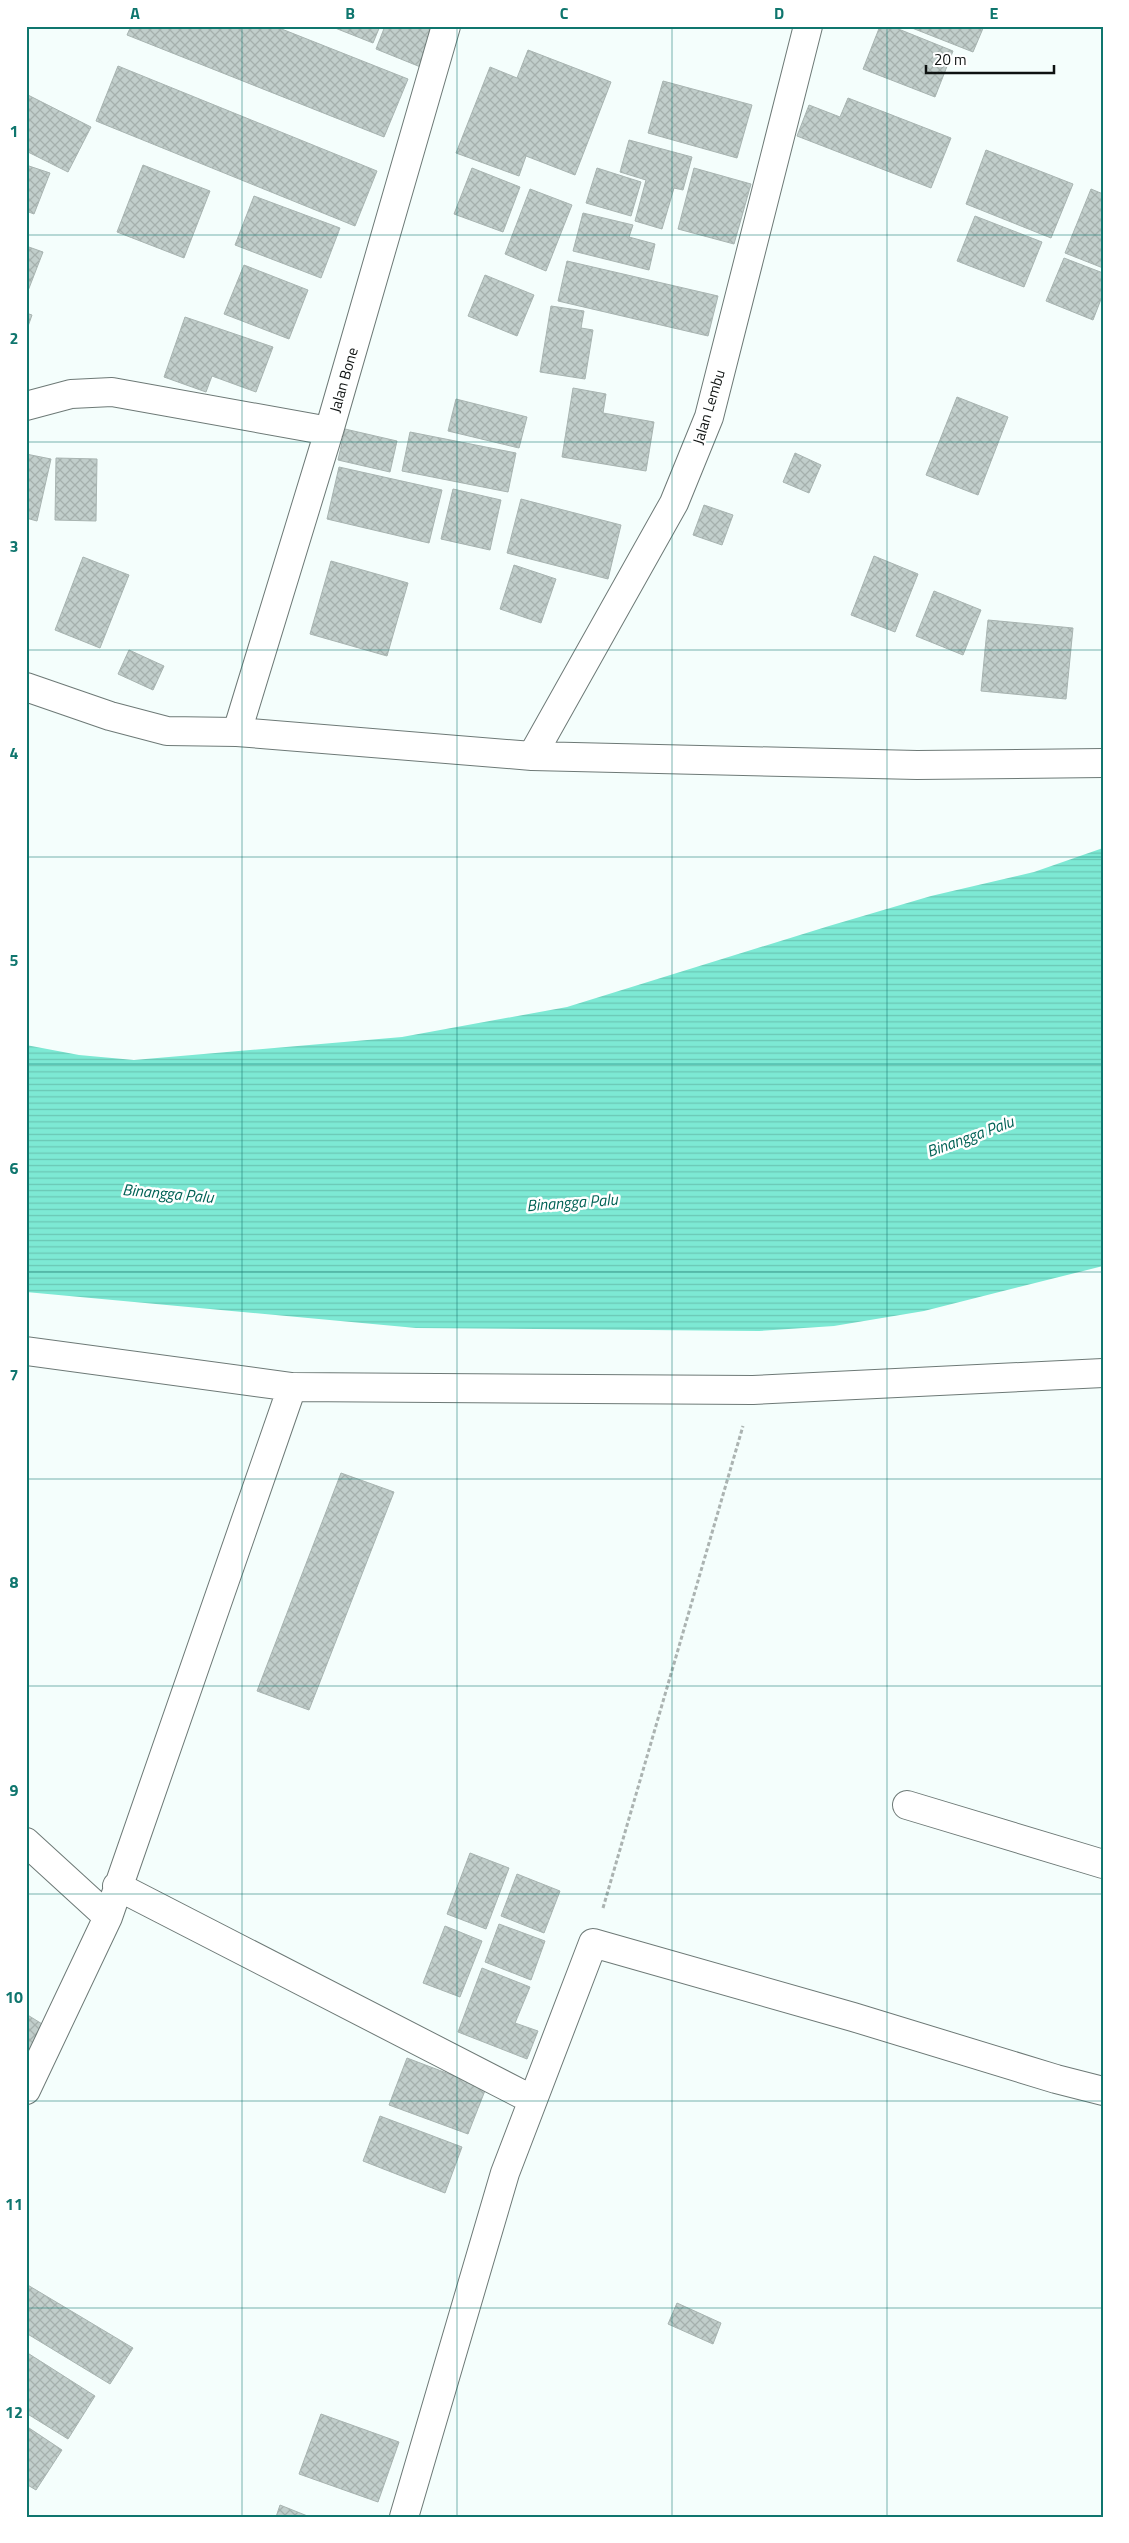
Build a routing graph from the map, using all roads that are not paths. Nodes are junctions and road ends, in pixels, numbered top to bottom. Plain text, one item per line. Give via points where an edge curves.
1 (446, 26) edge
2 (808, 26) edge
3 (26, 406) edge
4 (329, 430) junction
5 (26, 687) edge
6 (236, 732) junction
7 (532, 756) junction
8 (1103, 764) edge
9 (26, 1351) edge
10 (1103, 1373) edge
11 (292, 1387) junction
12 (907, 1805) dead end
13 (26, 1842) edge
14 (1103, 1864) edge
15 (117, 1886) junction
16 (108, 1917) junction
17 (26, 2090) edge
18 (1103, 2091) edge
19 (533, 2100) junction
20 (404, 2517) edge

1 - 4 street, Jalan Bone
2 - 7 street, Jalan Lembu via 709,417 674,502
3 - 4 street via 71,394 112,392
4 - 6 street, Jalan Bone
5 - 6 street via 110,716 167,731
6 - 7 street
7 - 8 street via 908,765
9 - 11 street
10 - 11 street via 753,1390
11 - 15 street
12 - 14 street
13 - 16 street
15 - 16 street
15 - 19 street
16 - 17 street
18 - 19 street via 593,1943
19 - 20 street via 505,2173

